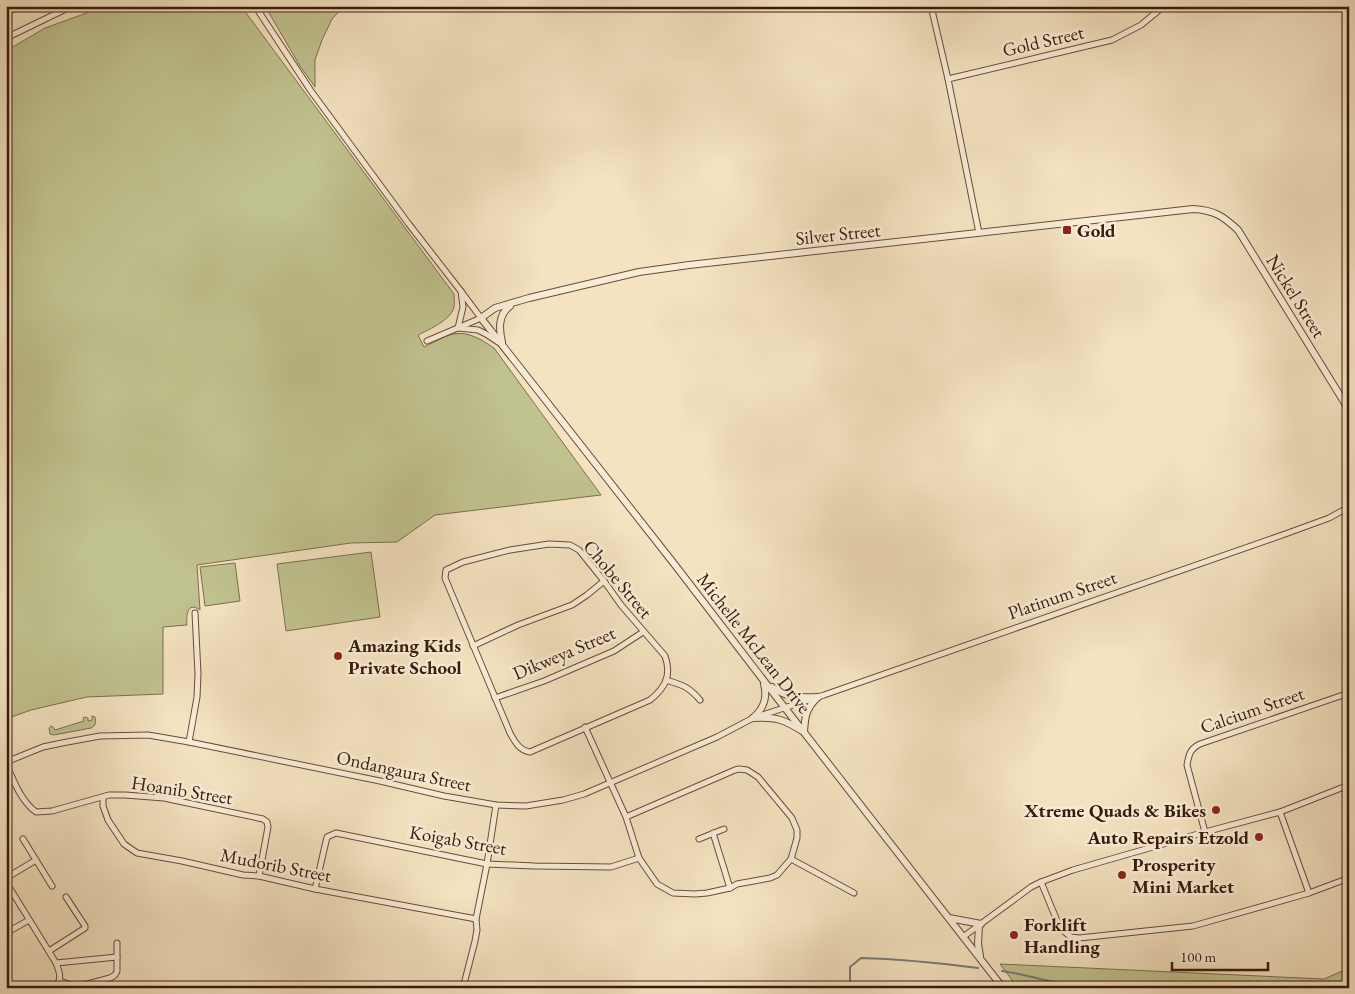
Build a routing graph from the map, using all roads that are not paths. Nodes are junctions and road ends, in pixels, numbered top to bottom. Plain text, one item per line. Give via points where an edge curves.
1 (72, 6) edge
2 (255, 6) edge
3 (931, 6) edge
4 (1164, 6) edge
5 (6, 38) edge
6 (948, 79) junction
7 (1206, 210) joint
8 (979, 233) junction
9 (460, 290) junction
10 (515, 303) junction
11 (481, 318) junction
12 (458, 328) junction
13 (427, 341) dead end
14 (502, 345) junction
15 (1349, 410) edge
16 (1349, 507) edge
17 (604, 581) junction
18 (195, 613) dead end
19 (643, 632) junction
20 (473, 646) junction
21 (666, 680) junction
22 (764, 681) junction
23 (1349, 693) edge
24 (818, 697) junction
25 (495, 698) junction
26 (700, 700) dead end
27 (784, 708) junction
28 (752, 718) junction
29 (585, 727) junction
30 (804, 732) junction
31 (189, 742) junction
32 (6, 763) edge
33 (611, 783) junction
34 (1349, 785) edge
35 (103, 797) junction
36 (496, 805) junction
37 (1280, 812) junction
38 (626, 817) junction
39 (724, 829) dead end
40 (1205, 832) junction
41 (713, 833) junction
42 (698, 839) dead end
43 (24, 840) dead end
44 (639, 858) junction
45 (792, 859) junction
46 (36, 860) junction
47 (487, 864) junction
48 (259, 876) junction
49 (6, 878) edge
50 (1349, 878) edge
51 (6, 882) edge
52 (1041, 882) junction
53 (52, 886) dead end
54 (730, 888) junction
55 (315, 889) junction
56 (854, 893) dead end
57 (1309, 893) junction
58 (66, 897) dead end
59 (949, 918) junction
60 (476, 919) junction
61 (28, 920) junction
62 (980, 924) junction
63 (6, 933) edge
64 (963, 937) junction
65 (117, 943) dead end
66 (48, 951) junction
67 (117, 957) junction
68 (980, 958) junction
69 (56, 963) junction
70 (60, 981) junction
71 (53, 988) edge
72 (463, 988) edge
73 (1003, 988) edge

1 - 5 street
2 - 9 street via 317,99
3 - 6 street
4 - 6 street, Gold Street via 1141,25 1112,40
6 - 8 street
7 - 8 street, Silver Street
7 - 15 street, Nickel Street via 1224,218 1238,230
8 - 10 street, Silver Street via 649,271
9 - 11 street
9 - 12 street via 463,307
10 - 11 street, Silver Street via 495,308
10 - 14 street via 502,316 499,332
11 - 12 street
11 - 14 street, Michelle McLean Drive
12 - 13 street
12 - 14 street via 478,330
14 - 22 street, Michelle McLean Drive
16 - 24 street, Platinum Street via 1288,533
17 - 19 street, Chobe Street
17 - 20 street via 572,605
17 - 20 street, Chobe Street via 579,550 561,544 510,550 451,566 446,570 445,578
18 - 31 street via 197,698
19 - 21 street, Chobe Street via 665,656 668,663
19 - 25 street, Dikweya Street via 614,651
20 - 25 street, Chobe Street
21 - 26 street via 692,690
21 - 29 street, Chobe Street via 650,700
22 - 24 street via 793,698
22 - 27 street, Michelle McLean Drive
22 - 28 street via 765,699 760,712
23 - 40 street, Calcium Street via 1193,747 1187,765
24 - 27 street, Platinum Street
24 - 30 street via 807,710
25 - 29 street, Chobe Street via 510,733 523,751 530,752
27 - 28 street, Ondangaura Street
27 - 30 street, Michelle McLean Drive
28 - 30 street via 779,719
28 - 33 street, Ondangaura Street via 717,737
29 - 33 street
30 - 59 street, Michelle McLean Drive
31 - 32 street, Ondangaura Street via 148,735 100,736 43,747
31 - 36 street, Ondangaura Street
32 - 35 street, Hoanib Street via 29,807 36,812 52,811
33 - 36 street, Ondangaura Street via 563,800 526,806
33 - 38 street
34 - 37 street
35 - 48 street, Mudorib Street via 102,806 108,820 124,844 137,853
35 - 48 street, Hoanib Street via 164,798 263,819 268,828
36 - 47 street
37 - 40 street
37 - 57 street
38 - 44 street
38 - 45 street via 735,770 748,770 758,777 796,825 797,838
39 - 41 street
40 - 52 street
41 - 42 street
41 - 54 street
43 - 46 street
44 - 47 street, Koigab Street via 611,867
44 - 54 street via 657,884 673,893 707,893
45 - 54 street via 770,878
45 - 56 street
46 - 49 street
46 - 53 street
47 - 55 street, Koigab Street via 336,832 327,837
47 - 60 street
48 - 55 street, Mudorib Street
50 - 57 street
51 - 61 street
52 - 57 street via 1060,928 1071,937 1079,938 1193,926
52 - 62 street
55 - 60 street, Mudorib Street
58 - 66 street via 85,928
59 - 62 street
59 - 64 street, Michelle McLean Drive
60 - 72 street via 472,957
61 - 63 street
61 - 66 street
62 - 64 street
62 - 68 street
64 - 68 street, Michelle McLean Drive
65 - 67 street
66 - 69 street
67 - 69 street
67 - 70 street via 117,971 110,978 76,986
68 - 73 street, Michelle McLean Drive
69 - 70 street
70 - 71 street

